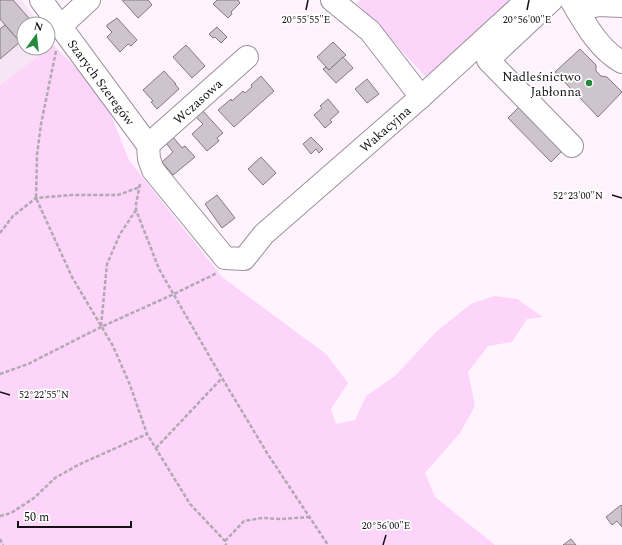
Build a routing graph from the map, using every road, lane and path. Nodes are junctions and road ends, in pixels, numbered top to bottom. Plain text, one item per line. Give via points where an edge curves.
1 (41, 0) edge
2 (89, 0) edge
3 (332, 0) edge
4 (528, 0) edge
5 (552, 0) edge
6 (574, 5) edge
7 (622, 6) edge
8 (61, 26) junction
9 (248, 57) dead end
10 (622, 62) edge
11 (421, 97) junction
12 (148, 145) junction
13 (572, 146) dead end
14 (140, 187) dead end
15 (36, 198) junction
16 (0, 233) edge
17 (244, 259) junction
18 (174, 294) junction
19 (101, 327) junction
20 (0, 374) edge
21 (222, 378) junction
22 (147, 434) junction
23 (156, 448) junction
24 (0, 516) edge
25 (311, 517) junction
26 (0, 539) edge
27 (225, 541) junction
28 (3, 545) edge
29 (226, 545) edge
30 (328, 545) edge

1 - 8 street, Szarych Szeregów
2 - 8 street
3 - 11 street via 370,31
4 - 11 street, Wakacyjna
5 - 13 street via 488,60
6 - 7 street
6 - 10 street via 596,38 612,57
8 - 12 street, Szarych Szeregów
8 - 15 path via 41,124
9 - 12 street, Wczasowa
11 - 17 street, Wakacyjna via 264,234
12 - 17 street via 153,170 225,258
14 - 15 path via 118,195
15 - 16 path via 13,216
15 - 19 path via 72,277
17 - 18 path
18 - 19 path
18 - 19 path via 160,269 136,210 120,234 107,264
18 - 21 path
19 - 20 path via 28,364
19 - 22 path via 113,346
21 - 23 path
21 - 25 path via 267,453
22 - 23 path
22 - 24 path via 78,465 55,478 34,498 11,513
23 - 27 path via 190,504
25 - 27 path via 244,521
25 - 30 path
26 - 28 path
27 - 29 path

